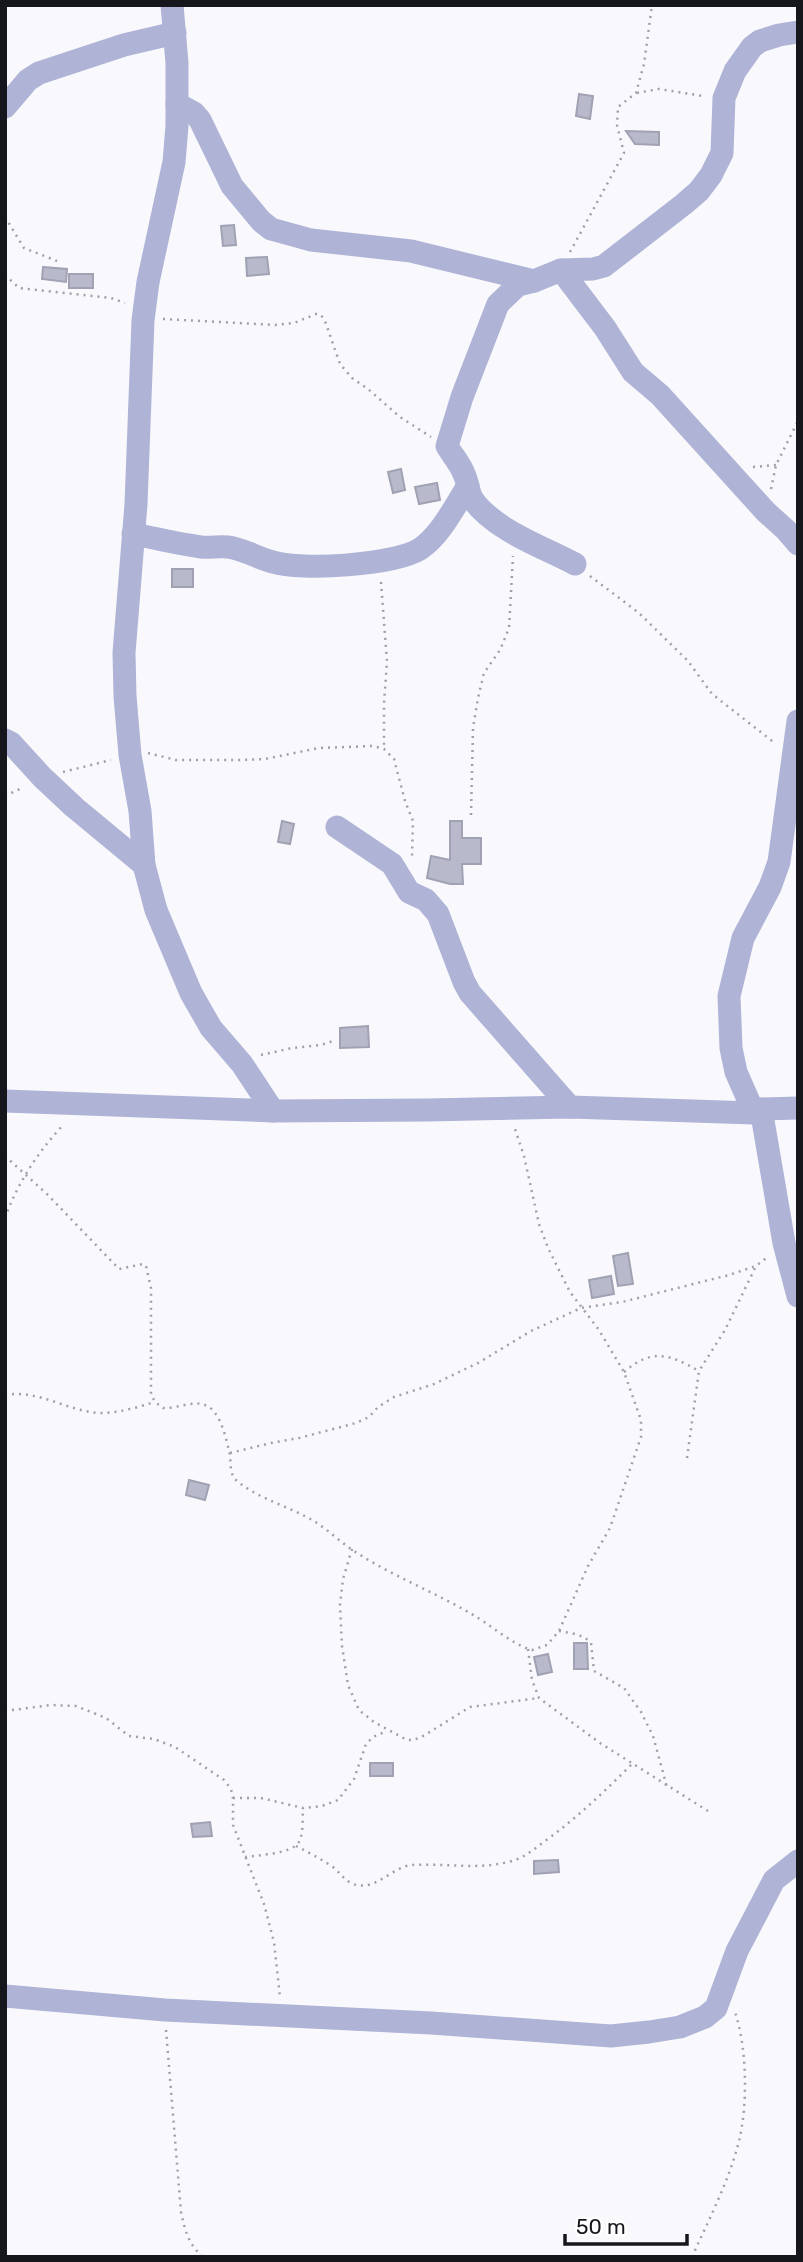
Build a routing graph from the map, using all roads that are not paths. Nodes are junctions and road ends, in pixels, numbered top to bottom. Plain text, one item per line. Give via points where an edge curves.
1 (172, 5) edge
2 (798, 32) edge
3 (175, 33) junction
4 (177, 104) junction
5 (5, 107) edge
6 (561, 270) junction
7 (534, 281) junction
8 (468, 486) junction
9 (133, 534) junction
10 (798, 544) edge
11 (575, 564) road end
12 (798, 721) edge
13 (5, 740) edge
14 (337, 827) dead end
15 (144, 865) junction
16 (5, 1101) edge
17 (570, 1107) junction
18 (798, 1108) edge
19 (273, 1111) junction
20 (758, 1111) junction
21 (798, 1296) edge
22 (798, 1861) edge
23 (5, 1996) edge

1 - 3 street
2 - 6 street via 761,41 736,71 724,98 722,153 699,191 604,266
3 - 4 street
3 - 5 street via 39,73
4 - 7 street via 200,120 232,186 271,229 311,240 411,251
4 - 9 street via 174,162 143,320
6 - 7 street
6 - 10 street via 633,372 660,395
7 - 8 street via 519,285 498,304 462,397 447,444
8 - 9 street via 431,540 419,550 379,561 274,563 226,547
8 - 11 street via 486,514 515,535
9 - 15 street via 125,696
12 - 20 street via 779,862 743,938 729,996 736,1072
13 - 15 street
14 - 17 street via 392,864 409,892 426,900 438,914 470,993
15 - 19 street via 156,910 191,993 211,1028
16 - 19 street
17 - 19 street
17 - 20 street
18 - 20 street
20 - 21 street
22 - 23 street via 774,1880 737,1951 716,2008 680,2027 611,2036

